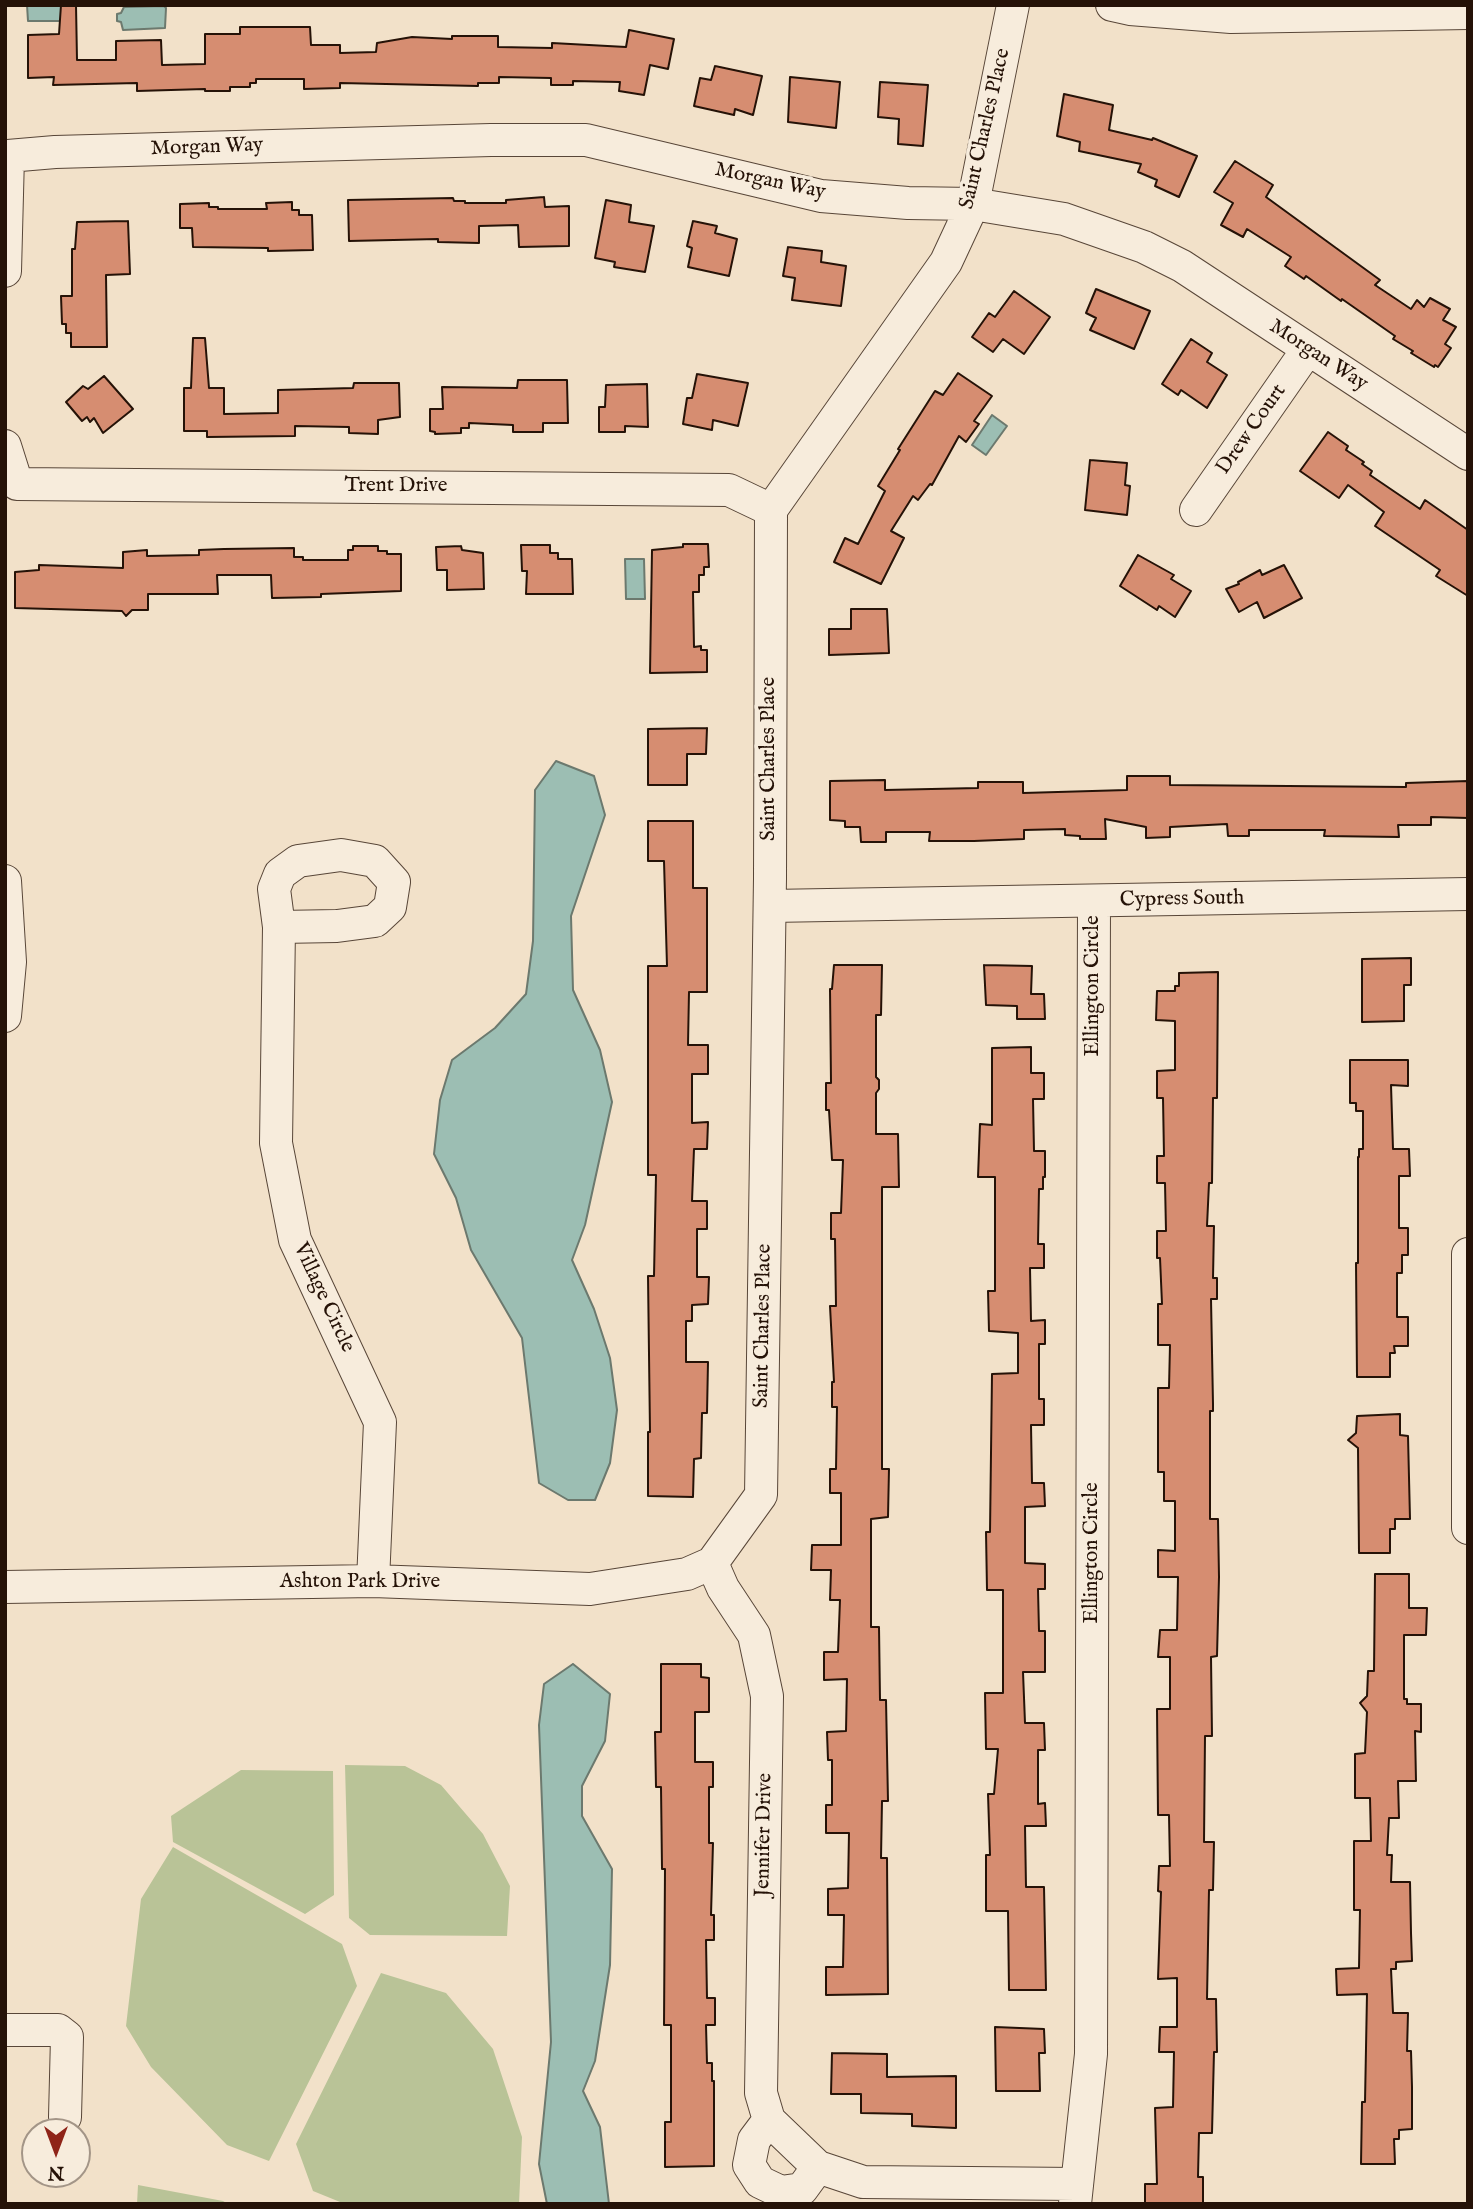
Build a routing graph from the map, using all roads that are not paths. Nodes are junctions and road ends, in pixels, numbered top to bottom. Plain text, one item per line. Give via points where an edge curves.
1 (1013, 5) edge
2 (1112, 5) edge
3 (1283, 11) edge
4 (1468, 13) edge
5 (973, 204) junction
6 (5, 271) edge
7 (1308, 349) junction
8 (5, 446) edge
9 (1468, 454) edge
10 (771, 510) junction
11 (1196, 510) dead end
12 (5, 881) edge
13 (1468, 894) edge
14 (1094, 901) junction
15 (770, 906) junction
16 (279, 927) dead end
17 (5, 1016) edge
18 (1468, 1254) edge
19 (1468, 1528) edge
20 (712, 1563) junction
21 (373, 1581) junction
22 (5, 1587) edge
23 (5, 2030) edge
24 (65, 2117) dead end
25 (769, 2120) junction
26 (818, 2167) junction
27 (1075, 2194) edge

1 - 5 street, Saint Charles Place
2 - 3 street via 1231,17
3 - 4 street
5 - 6 street, Morgan Way via 821,196 586,140 55,152 8,156
5 - 7 street, Morgan Way via 1064,219 1144,247 1182,266
5 - 10 street, Saint Charles Place via 946,262
7 - 9 street, Morgan Way
7 - 11 street, Drew Court
8 - 10 street, Trent Drive via 17,484 729,490
10 - 15 street, Saint Charles Place
12 - 17 street via 10,962
13 - 14 street, Cypress South
14 - 15 street, Cypress South
14 - 27 street, Ellington Circle via 1091,2054
15 - 20 street, Saint Charles Place via 761,1495
16 - 21 street, Village Circle via 276,1143 295,1240 380,1422
18 - 19 street
20 - 21 street, Ashton Park Drive via 687,1574 590,1589
20 - 25 street, Jennifer Drive via 754,1635 767,1696 761,2093
21 - 22 street, Ashton Park Drive
23 - 24 street via 58,2030 68,2038
25 - 26 street
25 - 26 street via 754,2140 749,2165 760,2182 781,2192 802,2189
26 - 27 street via 863,2182

